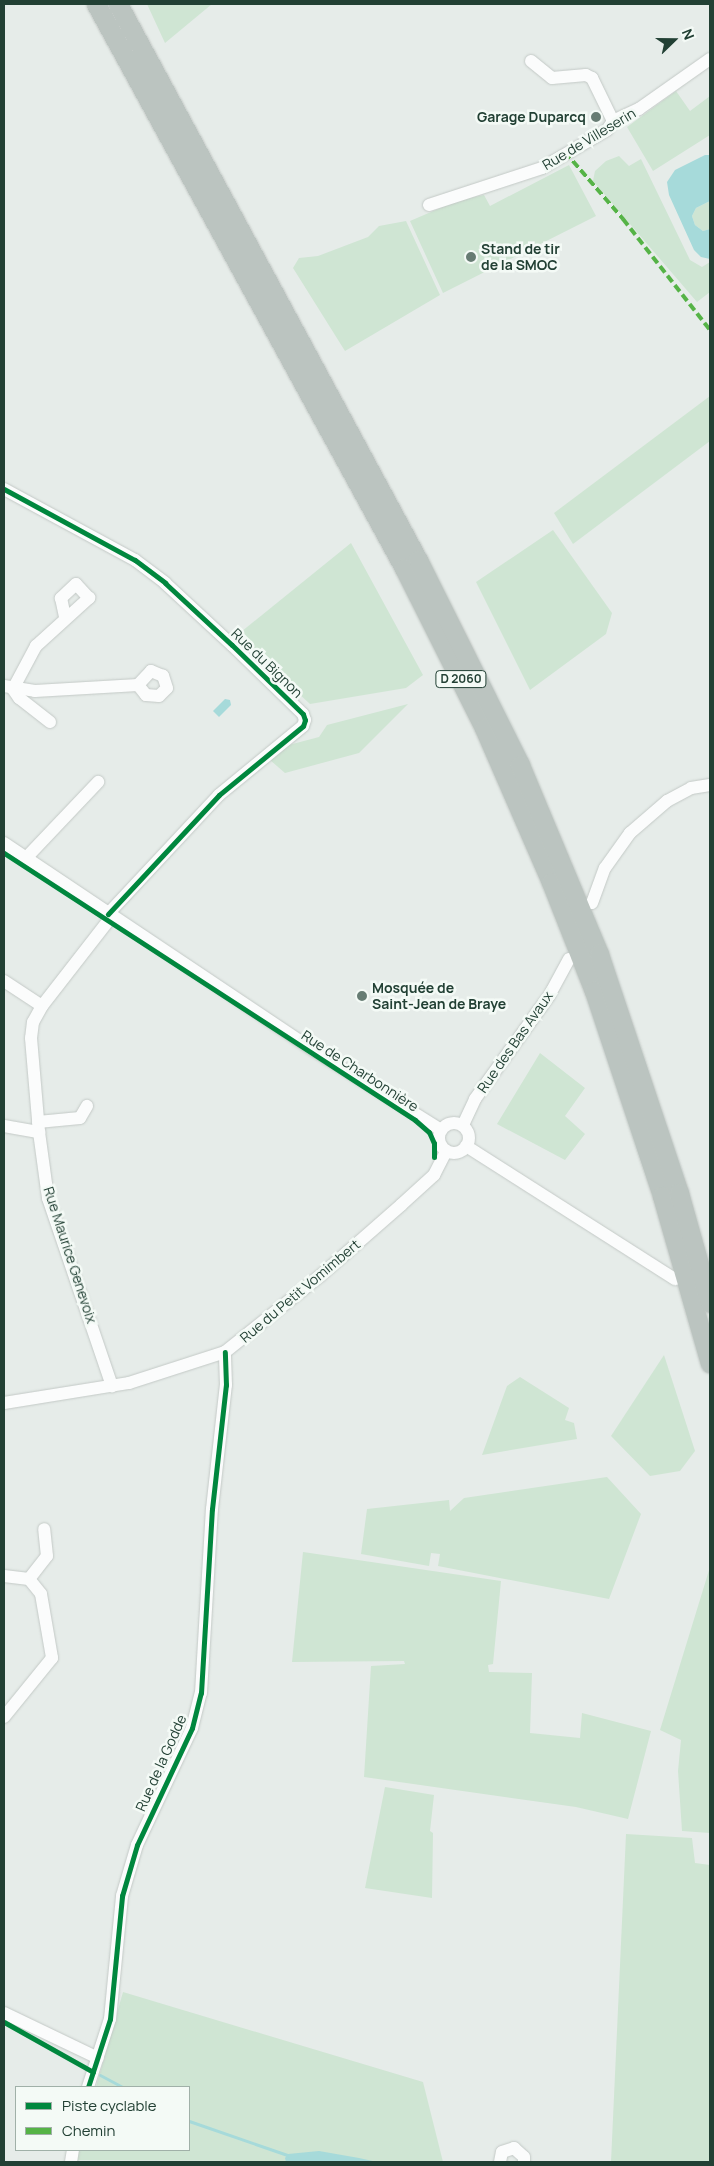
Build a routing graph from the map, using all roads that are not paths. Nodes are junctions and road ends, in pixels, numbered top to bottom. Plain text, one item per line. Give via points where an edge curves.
1 (97, 4) edge
2 (118, 4) edge
3 (710, 59) edge
4 (531, 61) dead end
5 (613, 120) junction
6 (429, 205) dead end
7 (4, 489) edge
8 (65, 617) dead end
9 (138, 685) dead end
10 (8, 688) edge
11 (50, 722) dead end
12 (98, 782) dead end
13 (710, 786) edge
14 (4, 843) edge
15 (26, 858) junction
16 (592, 903) dead end
17 (110, 915) junction
18 (569, 959) dead end
19 (4, 981) edge
20 (42, 1006) junction
21 (87, 1106) dead end
22 (4, 1126) edge
23 (463, 1126) junction
24 (38, 1127) junction
25 (441, 1130) junction
26 (466, 1146) junction
27 (446, 1151) junction
28 (676, 1279) dead end
29 (710, 1303) edge
30 (225, 1352) junction
31 (710, 1363) edge
32 (112, 1386) junction
33 (4, 1403) edge
34 (44, 1529) dead end
35 (4, 1576) edge
36 (29, 1579) junction
37 (4, 1717) edge
38 (4, 2013) edge
39 (98, 2058) junction
40 (88, 2086) edge
41 (500, 2162) edge
42 (524, 2162) edge

1 - 31 highway, D 2060 via 404,568 455,666 517,800 590,982 628,1088
2 - 29 highway, D 2060 via 418,560 520,765 605,972 679,1193
3 - 5 street, Rue de Villeserin via 639,108
4 - 5 street via 552,78 592,78
5 - 6 street, Rue de Villeserin via 607,130 542,168
7 - 17 street, Rue du Bignon via 135,560 165,583 296,707 304,720 303,726 219,795
8 - 10 street via 36,646
9 - 10 street via 35,691
10 - 11 street
12 - 15 street
13 - 16 street via 692,788 666,801 630,833 605,868
14 - 15 street, Rue de Charbonnière
15 - 17 street, Rue de Charbonnière
17 - 20 street, Rue Maurice Genevoix
17 - 25 street, Rue de Charbonnière
18 - 23 street, Rue des Bas Avaux via 549,996 475,1099
19 - 20 street
20 - 24 street, Rue Maurice Genevoix via 31,1030
21 - 24 street via 80,1118
22 - 24 street
23 - 25 street via 453,1122
23 - 26 street via 468,1133
24 - 32 street, Rue Maurice Genevoix via 48,1198
25 - 27 street via 439,1139
26 - 27 street via 455,1153
26 - 28 street
27 - 30 street, Rue du Petit Vomimbert via 434,1175 320,1276
30 - 32 street, Rue du Petit Vomimbert via 161,1375
30 - 39 street, Rue de la Godde via 226,1384 212,1509 201,1693 192,1728 137,1845 122,1896 110,2019
32 - 33 street, Rue du Petit Vomimbert
34 - 36 street via 47,1556
35 - 36 street
36 - 37 street via 43,1603 52,1658
38 - 39 street
39 - 40 street, Rue de la Godde
41 - 42 street via 502,2152 514,2148 524,2157

